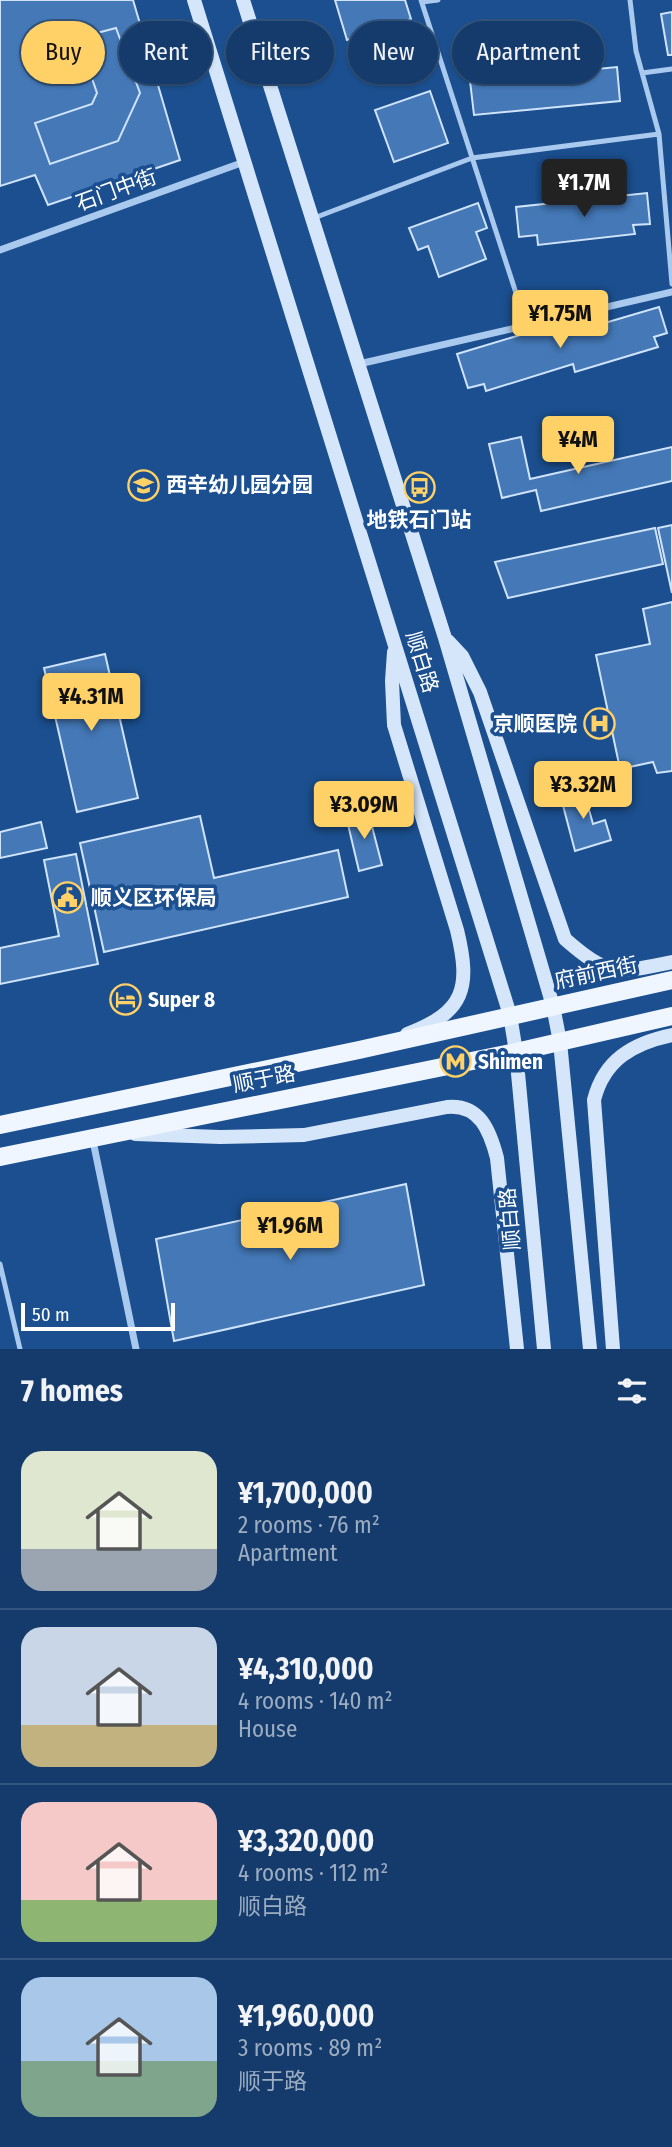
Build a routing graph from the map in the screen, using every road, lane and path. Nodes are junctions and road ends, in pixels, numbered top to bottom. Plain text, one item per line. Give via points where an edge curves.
1 (194, 0) edge
2 (243, 0) edge
3 (438, 0) edge
4 (630, 0) edge
5 (421, 1) edge
6 (672, 69) edge
7 (642, 73) junction
8 (659, 134) junction
9 (472, 158) junction
10 (244, 162) junction
11 (311, 219) junction
12 (0, 250) edge
13 (672, 284) edge
14 (672, 292) edge
15 (526, 324) junction
16 (358, 364) junction
17 (445, 638) junction
18 (394, 644) junction
19 (672, 962) edge
20 (672, 980) edge
21 (553, 1006) junction
22 (530, 1011) joint
23 (510, 1015) junction
24 (672, 1016) edge
25 (672, 1035) edge
26 (560, 1042) junction
27 (359, 1050) junction
28 (516, 1052) junction
29 (0, 1125) edge
30 (100, 1135) junction
31 (0, 1157) edge
32 (0, 1264) edge
33 (20, 1349) edge
34 (136, 1349) edge
35 (517, 1349) edge
36 (544, 1349) edge
37 (590, 1349) edge
38 (613, 1349) edge

1 - 10 main road, 顺白路
2 - 11 main road, 顺白路
3 - 5 lane
4 - 7 lane
5 - 9 lane
6 - 7 lane
7 - 8 lane
8 - 9 lane
8 - 13 lane
9 - 11 lane
9 - 15 lane
10 - 12 street, 石门中街
10 - 18 main road, 顺白路
11 - 16 main road, 顺白路
14 - 15 street
15 - 16 street
16 - 17 main road, 顺白路
17 - 19 main road via 462,656 480,692 565,939 607,967 627,971
17 - 21 main road, 顺白路
18 - 23 main road, 顺白路
18 - 27 main road via 394,725 457,930 464,974 457,1001 445,1015
20 - 21 main road, 府前西街
21 - 22 main road, 府前西街
21 - 26 main road, 顺白路
22 - 23 main road, 顺于路
23 - 27 main road, 顺于路
23 - 28 main road, 顺白路
24 - 26 main road
25 - 38 main road via 622,1054 605,1071 594,1100
26 - 28 main road, 顺于路
26 - 37 main road, 顺白路
27 - 29 main road, 顺于路
28 - 30 main road, 顺于路
28 - 36 main road, 顺白路
30 - 31 main road, 顺于路
30 - 34 street
30 - 35 main road via 279,1137 447,1107 470,1111 482,1119 497,1158
32 - 33 lane

